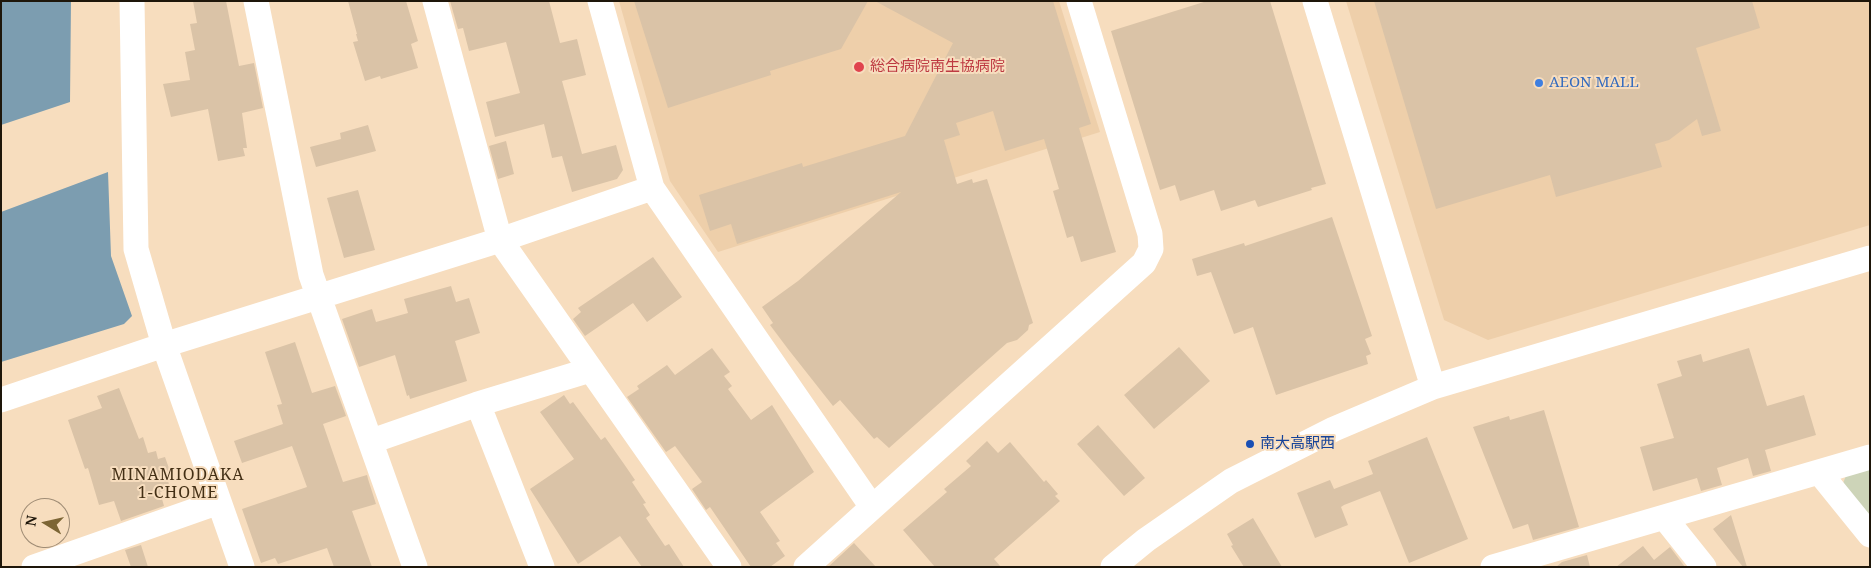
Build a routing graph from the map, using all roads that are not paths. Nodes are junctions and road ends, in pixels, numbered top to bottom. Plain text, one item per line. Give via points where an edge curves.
1 (132, 1) edge
2 (256, 1) edge
3 (435, 1) edge
4 (600, 1) edge
5 (1079, 1) edge
6 (1315, 1) edge
7 (652, 188) junction
8 (500, 240) junction
9 (1870, 258) edge
10 (320, 298) junction
11 (164, 345) junction
12 (590, 370) junction
13 (1433, 387) junction
14 (1, 400) edge
15 (478, 404) junction
16 (372, 441) junction
17 (1870, 457) edge
18 (1819, 472) junction
19 (219, 502) junction
20 (872, 507) junction
21 (1664, 517) junction
22 (1870, 536) edge
23 (78, 559) edge
24 (1504, 565) edge
25 (34, 567) edge
26 (242, 567) edge
27 (415, 567) edge
28 (542, 567) edge
29 (729, 567) edge
30 (806, 567) edge
31 (1113, 567) edge
32 (1704, 567) edge

1 - 11 street via 136,249
2 - 10 street via 311,275
3 - 8 street
4 - 7 street
5 - 20 street via 1150,234 1151,249 1144,263
6 - 13 street
7 - 8 street
7 - 20 street
8 - 10 street
8 - 12 street
9 - 13 street
10 - 11 street
10 - 16 street
11 - 14 street
11 - 19 street
12 - 15 street
12 - 29 street
13 - 31 street via 1334,429 1231,481
15 - 16 street
15 - 28 street
16 - 27 street
17 - 18 street
18 - 21 street
18 - 22 street
19 - 23 street
19 - 26 street
20 - 30 street
21 - 24 street
21 - 32 street
23 - 25 street

